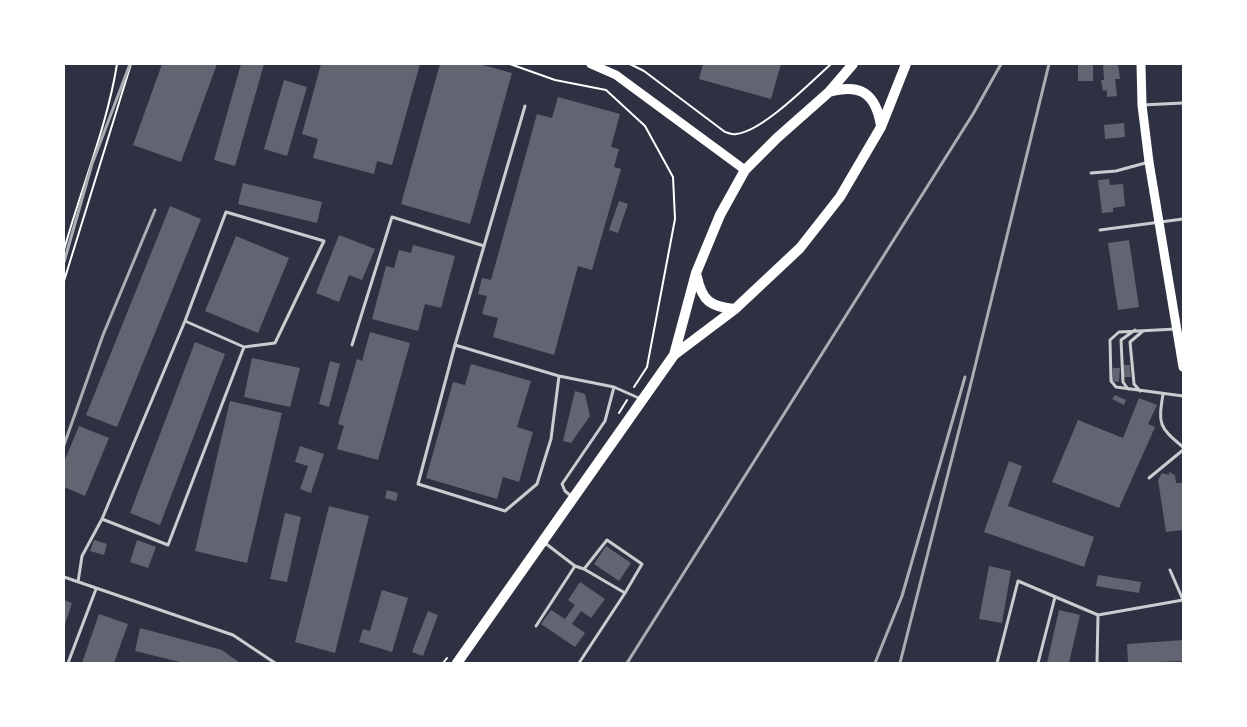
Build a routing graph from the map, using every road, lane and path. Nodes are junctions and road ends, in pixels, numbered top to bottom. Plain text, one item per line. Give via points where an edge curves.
1 (117, 64) edge
2 (131, 64) edge
3 (510, 64) edge
4 (591, 64) edge
5 (630, 64) edge
6 (830, 64) edge
7 (853, 64) edge
8 (906, 64) edge
9 (1141, 64) edge
10 (829, 92) junction
11 (1183, 103) edge
12 (1142, 105) junction
13 (525, 106) dead end
14 (881, 126) junction
15 (1149, 162) junction
16 (745, 170) junction
17 (1091, 173) dead end
18 (1183, 219) edge
19 (1160, 221) junction
20 (1100, 230) dead end
21 (484, 246) junction
22 (64, 250) edge
23 (696, 273) junction
24 (64, 281) edge
25 (735, 309) junction
26 (185, 321) junction
27 (1177, 329) junction
28 (1135, 330) junction
29 (1144, 330) junction
30 (352, 345) dead end
31 (454, 345) junction
32 (244, 347) junction
33 (674, 355) junction
34 (1183, 367) edge
35 (559, 376) junction
36 (614, 387) junction
37 (1128, 389) junction
38 (1140, 391) junction
39 (630, 394) junction
40 (1163, 394) junction
41 (1183, 396) edge
42 (643, 401) junction
43 (617, 416) dead end
44 (1183, 449) edge
45 (1150, 478) dead end
46 (574, 498) junction
47 (102, 519) junction
48 (543, 542) junction
49 (575, 566) junction
50 (584, 569) junction
51 (1170, 570) dead end
52 (64, 577) edge
53 (78, 582) junction
54 (96, 589) junction
55 (625, 593) junction
56 (1055, 596) junction
57 (1183, 600) edge
58 (1098, 615) junction
59 (536, 626) dead end
60 (448, 655) dead end
61 (68, 663) edge
62 (275, 663) edge
63 (443, 663) edge
64 (457, 663) edge
65 (579, 663) edge
66 (997, 663) edge
67 (1038, 663) edge
68 (1097, 663) edge

1 - 22 path via 99,140
2 - 24 path
3 - 39 path via 554,80 606,90 645,126 673,177 676,219 646,367
4 - 16 main road via 616,75
5 - 6 path via 725,132 734,135 764,122
7 - 10 main road
8 - 14 main road
9 - 12 main road
10 - 14 main road via 844,88 858,90 872,98
10 - 16 main road
11 - 12 lane
12 - 15 main road
13 - 21 lane
14 - 25 main road via 840,197 800,248
15 - 17 lane
15 - 19 main road
16 - 23 main road via 720,214
18 - 19 lane
19 - 20 lane
19 - 27 main road
21 - 30 lane via 392,217
21 - 31 lane
23 - 25 main road via 700,291 709,302 720,308
23 - 33 main road
25 - 33 main road
26 - 32 lane
26 - 32 lane via 226,212 324,240 275,344
26 - 47 lane
27 - 29 lane
27 - 34 main road
28 - 29 lane
28 - 37 lane via 1120,340 1123,382
28 - 37 lane via 1119,332 1110,340 1111,381 1116,387
29 - 38 lane via 1130,342 1134,384
31 - 35 lane
31 - 35 lane via 418,484 505,511 537,484 551,439
32 - 47 lane via 168,545
33 - 42 main road
35 - 36 lane
36 - 39 lane
36 - 46 lane via 605,421 562,484
37 - 38 lane
38 - 40 lane
39 - 42 lane
39 - 43 path
40 - 41 lane
40 - 44 lane via 1159,416 1164,431
42 - 46 main road
44 - 45 lane
46 - 48 main road
47 - 53 lane via 82,556
48 - 49 lane
48 - 64 main road
49 - 50 lane
49 - 59 lane
50 - 55 lane
50 - 55 lane via 607,540 642,564
51 - 57 lane
52 - 53 lane
53 - 54 lane
54 - 61 lane
54 - 62 lane via 233,635
55 - 65 lane
56 - 58 lane
56 - 66 lane via 1018,581
56 - 67 lane
57 - 58 lane
58 - 68 lane
60 - 63 path

